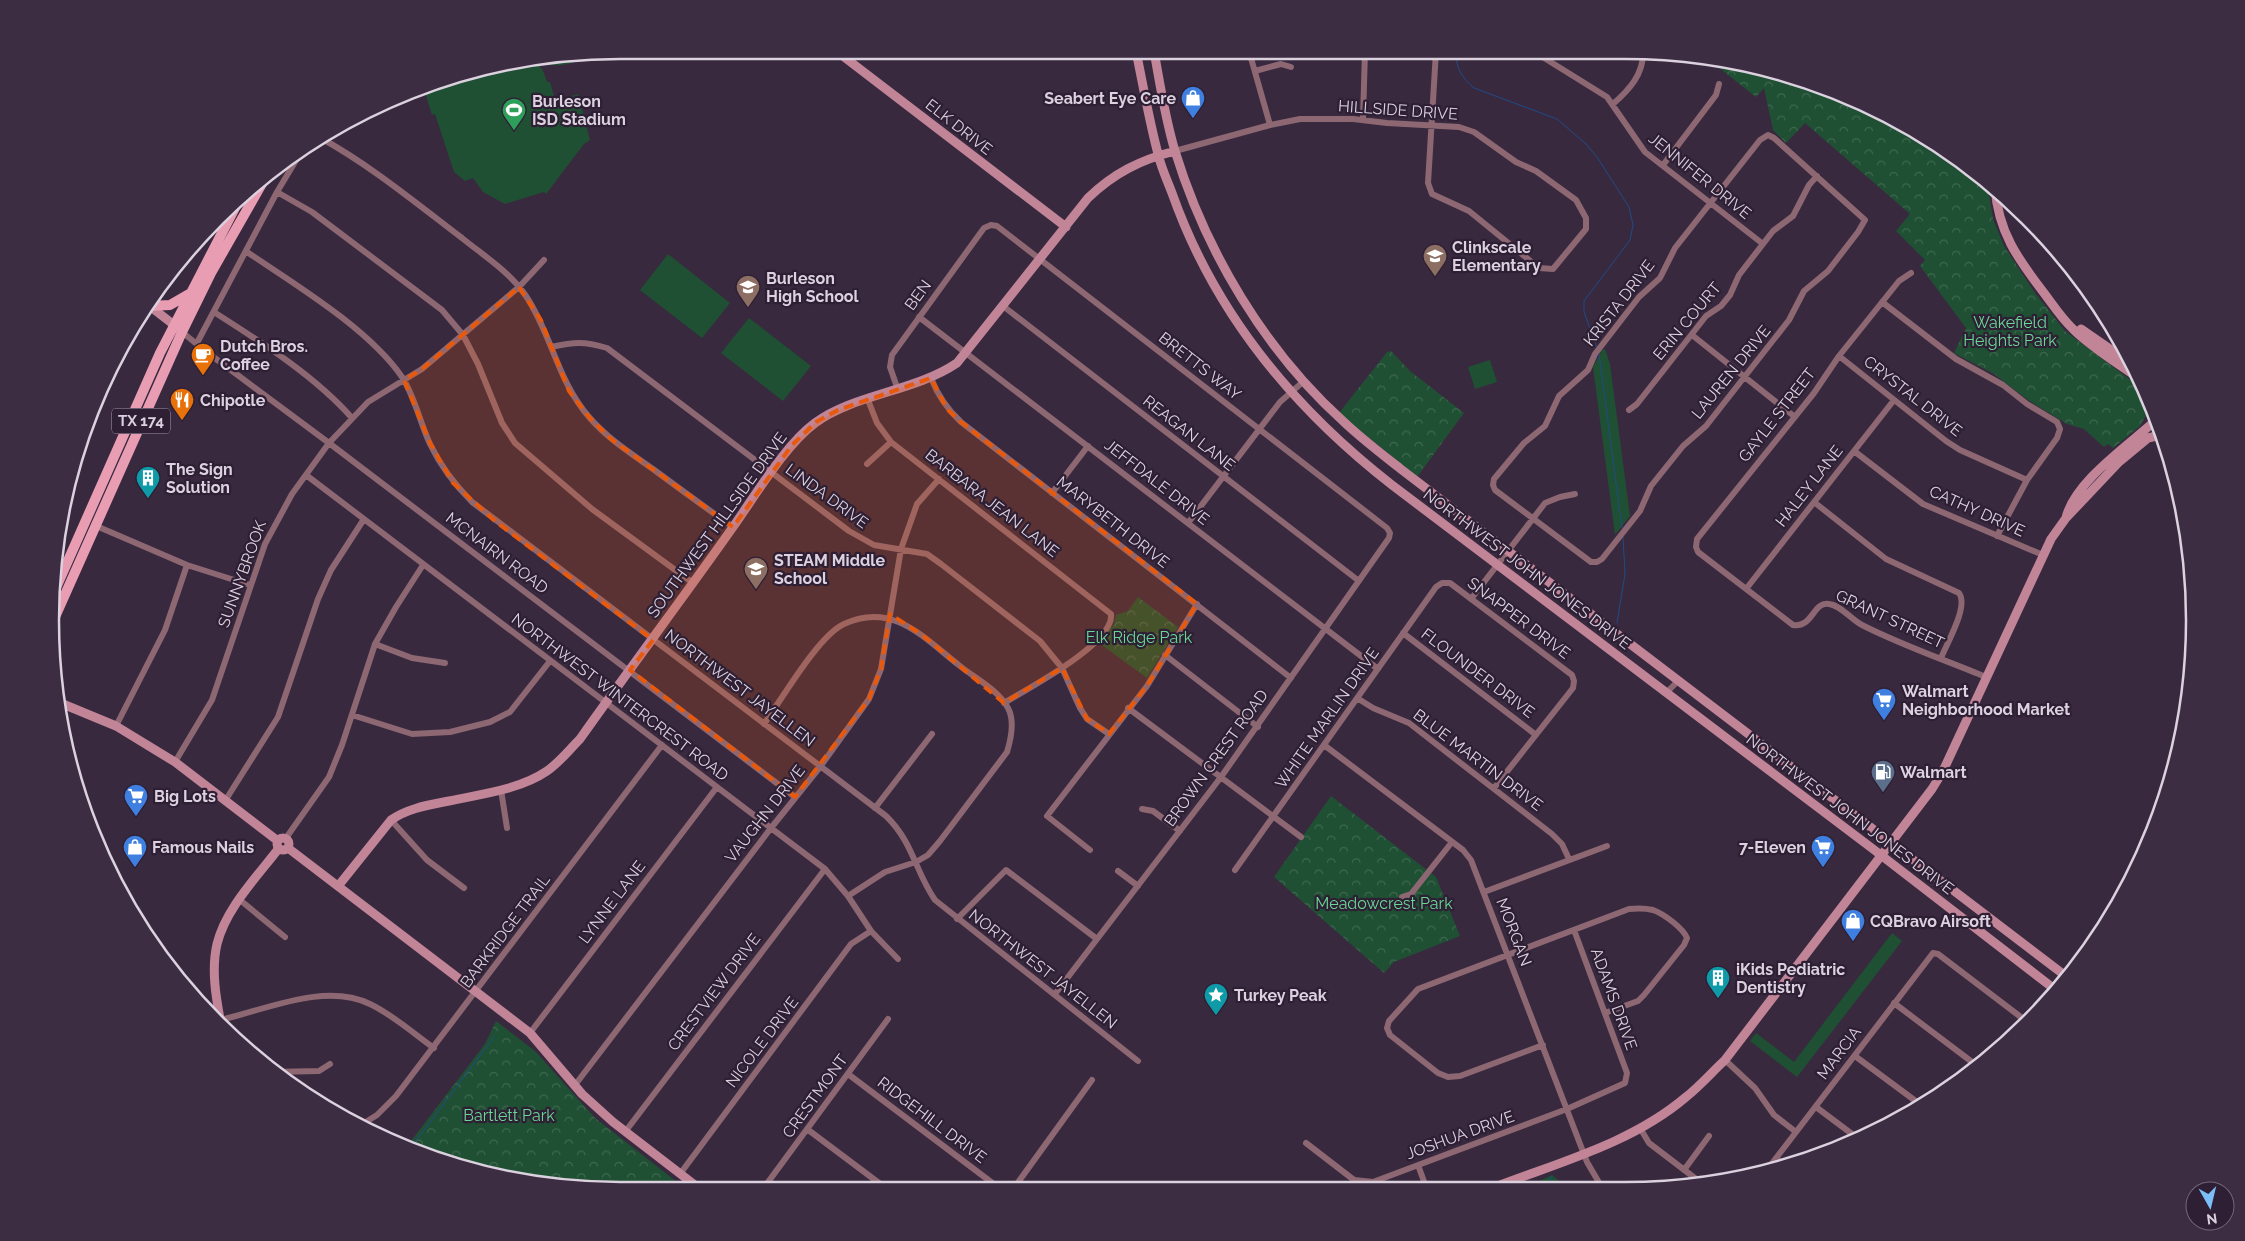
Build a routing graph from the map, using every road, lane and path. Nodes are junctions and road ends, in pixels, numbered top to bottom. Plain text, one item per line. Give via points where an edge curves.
1 (847, 59) edge
2 (1138, 59) edge
3 (1156, 59) edge
4 (1251, 59) edge
5 (1365, 59) edge
6 (1435, 59) edge
7 (1546, 59) edge
8 (1642, 60) edge
9 (1291, 67) dead end
10 (1254, 71) junction
11 (1719, 84) dead end
12 (1613, 104) junction
13 (1363, 119) junction
14 (1270, 125) junction
15 (1431, 126) junction
16 (327, 142) edge
17 (1175, 151) junction
18 (1158, 155) junction
19 (294, 164) edge
20 (1662, 165) junction
21 (1817, 176) junction
22 (277, 192) junction
23 (256, 193) edge
24 (1997, 200) edge
25 (1711, 203) junction
26 (2003, 205) edge
27 (231, 216) edge
28 (991, 225) joint
29 (1066, 227) junction
30 (1763, 244) junction
31 (247, 252) junction
32 (1040, 259) junction
33 (544, 260) dead end
34 (1912, 273) dead end
35 (519, 286) junction
36 (190, 293) junction
37 (1882, 302) junction
38 (155, 305) edge
39 (1004, 306) junction
40 (153, 309) edge
41 (214, 312) junction
42 (919, 317) junction
43 (173, 325) junction
44 (182, 332) junction
45 (463, 335) junction
46 (1692, 335) junction
47 (197, 344) junction
48 (551, 347) junction
49 (967, 352) junction
50 (2119, 355) edge
51 (1839, 356) junction
52 (2127, 370) edge
53 (1745, 377) junction
54 (930, 378) junction
55 (404, 380) junction
56 (1304, 381) junction
57 (898, 390) junction
58 (1290, 392) junction
59 (868, 400) junction
60 (1894, 400) junction
61 (1628, 410) dead end
62 (1795, 417) junction
63 (352, 418) junction
64 (2150, 425) edge
65 (1259, 430) junction
66 (2155, 436) edge
67 (891, 442) junction
68 (329, 443) junction
69 (1088, 446) junction
70 (1854, 451) junction
71 (867, 464) dead end
72 (772, 473) junction
73 (306, 475) junction
74 (1224, 477) junction
75 (938, 479) junction
76 (2027, 480) junction
77 (1052, 493) junction
78 (1574, 494) dead end
79 (1814, 502) junction
80 (1532, 518) junction
81 (2066, 518) junction
82 (364, 519) junction
83 (1188, 523) junction
84 (94, 525) junction
85 (733, 527) junction
86 (1390, 533) joint
87 (1997, 536) junction
88 (1696, 547) joint
89 (901, 549) junction
90 (1508, 551) junction
91 (2042, 555) junction
92 (423, 564) junction
93 (1497, 564) junction
94 (187, 565) junction
95 (61, 577) edge
96 (1359, 581) junction
97 (693, 583) junction
98 (1442, 583) joint
99 (250, 585) junction
100 (1746, 589) junction
101 (1470, 599) junction
102 (1197, 604) junction
103 (59, 606) edge
104 (889, 619) junction
105 (1325, 629) junction
106 (1403, 633) junction
107 (652, 640) junction
108 (376, 644) junction
109 (1165, 655) junction
110 (1941, 658) junction
111 (550, 661) junction
112 (445, 663) dead end
113 (1062, 668) junction
114 (1378, 669) junction
115 (630, 670) junction
116 (1986, 677) junction
117 (1291, 678) junction
118 (1678, 681) junction
119 (1666, 693) junction
120 (1357, 698) junction
121 (606, 702) junction
122 (1004, 703) junction
123 (66, 705) edge
124 (1128, 708) junction
125 (352, 715) junction
126 (764, 724) junction
127 (116, 726) junction
128 (1258, 726) junction
129 (932, 734) dead end
130 (1109, 734) junction
131 (1536, 735) junction
132 (662, 745) junction
133 (1324, 745) junction
134 (175, 762) junction
135 (820, 766) junction
136 (1222, 777) junction
137 (717, 787) junction
138 (1494, 788) junction
139 (501, 790) junction
140 (795, 797) junction
141 (225, 801) junction
142 (875, 808) junction
143 (1142, 809) dead end
144 (1274, 817) junction
145 (391, 820) junction
146 (508, 828) dead end
147 (771, 828) junction
148 (1180, 831) junction
149 (1301, 837) dead end
150 (1452, 842) junction
151 (1891, 842) junction
152 (283, 844) junction
153 (1607, 846) dead end
154 (1090, 850) dead end
155 (1881, 856) junction
156 (1569, 859) junction
157 (916, 862) junction
158 (825, 869) junction
159 (1235, 870) dead end
160 (1118, 871) dead end
161 (339, 885) junction
162 (1138, 886) junction
163 (464, 888) dead end
164 (1484, 892) junction
165 (848, 896) junction
166 (1402, 897) dead end
167 (240, 900) junction
168 (957, 919) junction
169 (1574, 930) junction
170 (870, 931) junction
171 (285, 937) dead end
172 (1097, 939) junction
173 (1509, 955) junction
174 (898, 959) dead end
175 (2061, 973) edge
176 (2051, 986) edge
177 (477, 991) junction
178 (1055, 994) junction
179 (1894, 1003) junction
180 (1605, 1013) junction
181 (219, 1014) edge
182 (2022, 1018) edge
183 (888, 1019) dead end
184 (226, 1020) edge
185 (530, 1033) junction
186 (1543, 1045) junction
187 (434, 1048) junction
188 (1855, 1056) junction
189 (1725, 1060) junction
190 (1138, 1062) dead end
191 (1972, 1062) edge
192 (330, 1064) dead end
193 (287, 1072) edge
194 (848, 1074) junction
195 (1628, 1078) joint
196 (1092, 1080) dead end
197 (575, 1084) junction
198 (1915, 1101) edge
199 (1816, 1107) junction
200 (1567, 1109) junction
201 (367, 1121) edge
202 (1640, 1128) junction
203 (807, 1129) junction
204 (625, 1132) junction
205 (1796, 1132) junction
206 (1851, 1134) edge
207 (1709, 1136) dead end
208 (1306, 1143) dead end
209 (1584, 1154) junction
210 (1776, 1158) junction
211 (1779, 1160) edge
212 (1773, 1162) edge
213 (1418, 1165) junction
214 (1684, 1170) junction
215 (680, 1174) junction
216 (1694, 1177) edge
217 (691, 1182) edge
218 (771, 1182) edge
219 (878, 1182) edge
220 (991, 1182) edge
221 (1018, 1182) edge
222 (1424, 1182) edge
223 (1508, 1182) edge
224 (1599, 1182) edge

1 - 29 main road, ELK DRIVE
2 - 18 main road, NORTHWEST JOHN JONES DRIVE
3 - 17 main road, NORTHWEST JOHN JONES DRIVE
4 - 10 street
5 - 13 street
6 - 15 street
7 - 12 street, JENNIFER DRIVE via 1597,89
8 - 12 street via 1629,90
9 - 10 street via 1281,64
10 - 14 street
11 - 20 street via 1716,95
12 - 20 street, JENNIFER DRIVE via 1639,146
13 - 14 street, HILLSIDE DRIVE via 1300,120
13 - 15 street, HILLSIDE DRIVE
14 - 17 street, HILLSIDE DRIVE
15 - 15 street, HILLSIDE DRIVE via 1430,191 1469,211 1539,268 1553,269 1586,229 1586,218 1576,200 1474,132 1459,127
16 - 35 street via 433,216
17 - 18 main road, SOUTHWEST HILLSIDE DRIVE
17 - 56 main road, NORTHWEST JOHN JONES DRIVE via 1199,215 1237,290 1270,340
18 - 29 main road, SOUTHWEST HILLSIDE DRIVE via 1105,181
18 - 58 main road, NORTHWEST JOHN JONES DRIVE via 1196,252 1220,296 1256,351
19 - 22 street
20 - 25 street, JENNIFER DRIVE
21 - 25 street, KRISTA DRIVE via 1768,135 1760,140
21 - 30 street, ERIN COURT via 1808,185 1792,216
21 - 53 street, LAUREN DRIVE via 1865,220 1828,271 1804,292 1790,320
22 - 31 street
22 - 45 street via 312,212 414,288 442,310
23 - 44 main road, TX 174
24 - 52 main road via 2001,221 2017,257 2068,324
25 - 30 street, JENNIFER DRIVE
25 - 80 street, KRISTA DRIVE via 1669,256 1660,278 1639,298 1595,354 1588,370 1559,396 1544,426 1494,479 1495,490
26 - 50 main road via 2016,247 2070,320
27 - 36 main road, TX 174
28 - 32 street, BRETTS WAY via 997,226
28 - 42 street, BEN via 984,228
29 - 32 main road, SOUTHWEST HILLSIDE DRIVE
30 - 46 street, ERIN COURT via 1739,275 1730,295 1706,316
31 - 41 street
31 - 55 street, NORTHWEST JAYELLEN via 299,286 375,345
32 - 39 main road, SOUTHWEST HILLSIDE DRIVE
32 - 65 street, BRETTS WAY
33 - 35 street, SUNNYBROOK
34 - 37 street, GAYLE STREET via 1899,281
35 - 45 street, SUNNYBROOK
35 - 48 street via 541,320
36 - 38 main road via 170,305
36 - 43 main road, TX 174
37 - 51 street, GAYLE STREET
37 - 76 street via 1956,359 1987,375 2057,422 2060,429 2057,438
39 - 49 main road, SOUTHWEST HILLSIDE DRIVE
39 - 74 street, REAGAN LANE
40 - 43 main road
41 - 47 street
41 - 63 street via 258,340 337,401
42 - 49 street, JEFFDALE DRIVE
42 - 57 street, BEN via 890,360
43 - 44 main road
43 - 95 main road, TX 174
44 - 47 street, MCNAIRN ROAD
44 - 84 main road, TX 174
45 - 55 street, SUNNYBROOK
45 - 97 street via 502,423 515,443 592,509
46 - 53 street
46 - 61 street, ERIN COURT via 1637,404
47 - 68 street, MCNAIRN ROAD
48 - 72 street, LINDA DRIVE via 581,342 606,348
48 - 85 street via 569,391 611,439
49 - 54 main road, SOUTHWEST HILLSIDE DRIVE via 957,363
49 - 69 street, JEFFDALE DRIVE
51 - 60 street, CRYSTAL DRIVE
51 - 62 street, GAYLE STREET
53 - 62 street
53 - 80 street, LAUREN DRIVE via 1651,486 1640,511 1602,559 1591,562
54 - 57 main road, SOUTHWEST HILLSIDE DRIVE
54 - 77 street, MARYBETH DRIVE via 947,409
55 - 63 street, SUNNYBROOK via 368,402
55 - 107 street, NORTHWEST JAYELLEN via 430,443 453,484
56 - 58 street
56 - 90 main road, NORTHWEST JOHN JONES DRIVE via 1350,428
57 - 59 main road, SOUTHWEST HILLSIDE DRIVE
58 - 65 street
58 - 93 main road, NORTHWEST JOHN JONES DRIVE via 1359,459
59 - 67 street, BARBARA JEAN LANE via 877,423
59 - 72 main road, SOUTHWEST HILLSIDE DRIVE via 832,412 812,426 792,445
60 - 70 street, HALEY LANE
60 - 76 street, CRYSTAL DRIVE via 1960,450
62 - 88 street, GAYLE STREET via 1698,539
63 - 68 street, SUNNYBROOK
64 - 81 main road via 2080,490 2068,506
65 - 74 street
65 - 86 street, BRETTS WAY
66 - 81 main road via 2148,438 2119,462
67 - 71 street
67 - 75 street, BARBARA JEAN LANE
68 - 73 street, SUNNYBROOK
68 - 115 street, MCNAIRN ROAD
69 - 77 street
69 - 83 street, JEFFDALE DRIVE
70 - 79 street, HALEY LANE
70 - 87 street, CATHY DRIVE via 1924,504
72 - 85 main road, SOUTHWEST HILLSIDE DRIVE
72 - 89 street, LINDA DRIVE via 859,537 874,545
73 - 82 street, NORTHWEST WINTERCREST ROAD
73 - 99 street, SUNNYBROOK via 277,518
74 - 83 street
74 - 96 street, REAGAN LANE
75 - 89 street, VAUGHN DRIVE via 917,504
75 - 113 street, BARBARA JEAN LANE via 1110,612 1110,623 1090,648
76 - 87 street
77 - 102 street, MARYBETH DRIVE
78 - 80 street via 1545,503
79 - 100 street, HALEY LANE
79 - 110 street via 1886,560 1959,593 1962,607
80 - 90 street
81 - 91 main road
82 - 92 street, NORTHWEST WINTERCREST ROAD
82 - 141 street via 331,570 318,599 278,717
83 - 105 street, JEFFDALE DRIVE
84 - 94 street
84 - 103 main road, TX 174
85 - 97 main road, SOUTHWEST HILLSIDE DRIVE
86 - 96 street, BROWN CREST ROAD
87 - 91 street, CATHY DRIVE
88 - 100 street, GRANT STREET via 1698,552
89 - 104 street, VAUGHN DRIVE
89 - 113 street, LINDA DRIVE via 926,554 941,564 1040,641
90 - 93 street
90 - 118 main road, NORTHWEST JOHN JONES DRIVE
91 - 116 main road
92 - 108 street
92 - 111 street, NORTHWEST WINTERCREST ROAD
93 - 101 street
93 - 119 main road, NORTHWEST JOHN JONES DRIVE
94 - 99 street
94 - 127 street via 165,630
96 - 105 street, BROWN CREST ROAD
97 - 107 main road, SOUTHWEST HILLSIDE DRIVE
98 - 101 street, SNAPPER DRIVE via 1450,583
98 - 106 street, WHITE MARLIN DRIVE
99 - 134 street, SUNNYBROOK via 212,700
100 - 110 street, GRANT STREET via 1793,625 1806,623 1821,605 1827,603 1863,625
101 - 131 street, SNAPPER DRIVE via 1572,675 1573,688
102 - 109 street
102 - 117 street, MARYBETH DRIVE
104 - 122 street via 902,622 922,635 998,694
104 - 126 street via 857,619 827,635
104 - 135 street, VAUGHN DRIVE via 881,669 869,698
105 - 114 street, JEFFDALE DRIVE
105 - 117 street, BROWN CREST ROAD
106 - 114 street, WHITE MARLIN DRIVE
106 - 131 street, FLOUNDER DRIVE
107 - 115 main road, SOUTHWEST HILLSIDE DRIVE
107 - 126 street, NORTHWEST JAYELLEN
108 - 112 street via 412,658
108 - 125 street
109 - 124 street via 1147,686
109 - 128 street
110 - 116 street, GRANT STREET
111 - 121 street, NORTHWEST WINTERCREST ROAD
111 - 125 street via 510,712 490,722 450,732 412,734
113 - 122 street
113 - 130 street, LINDA DRIVE via 1087,718
114 - 120 street, WHITE MARLIN DRIVE
115 - 121 main road, SOUTHWEST HILLSIDE DRIVE
115 - 140 street, MCNAIRN ROAD
116 - 151 main road via 1943,771
117 - 128 street, BROWN CREST ROAD
118 - 119 street
118 - 151 main road, NORTHWEST JOHN JONES DRIVE
119 - 155 main road, NORTHWEST JOHN JONES DRIVE
120 - 133 street, WHITE MARLIN DRIVE
120 - 138 street, BLUE MARTIN DRIVE via 1409,723
121 - 132 street, NORTHWEST WINTERCREST ROAD
121 - 139 main road, SOUTHWEST HILLSIDE DRIVE via 560,761 533,778
122 - 157 street via 1011,720 1007,752 940,841 928,855
123 - 127 main road
124 - 130 street
124 - 136 street
125 - 152 street via 329,777
126 - 135 street, NORTHWEST JAYELLEN
127 - 134 main road
128 - 136 street, BROWN CREST ROAD
129 - 142 street
130 - 154 street via 1047,816
131 - 138 street
132 - 137 street, NORTHWEST WINTERCREST ROAD
132 - 177 street, BARKRIDGE TRAIL
133 - 144 street, WHITE MARLIN DRIVE
133 - 150 street, MORGAN
134 - 141 main road
135 - 140 street, VAUGHN DRIVE
135 - 142 street, NORTHWEST JAYELLEN
136 - 144 street
136 - 148 street, BROWN CREST ROAD
137 - 147 street, NORTHWEST WINTERCREST ROAD
137 - 185 street, LYNNE LANE
138 - 156 street, BLUE MARTIN DRIVE via 1552,834 1562,844
139 - 145 main road, SOUTHWEST HILLSIDE DRIVE via 425,806 401,813
139 - 146 street
140 - 147 street, VAUGHN DRIVE
141 - 152 main road
142 - 157 street, NORTHWEST JAYELLEN via 904,836
143 - 148 street via 1153,811
144 - 149 street
144 - 159 street, WHITE MARLIN DRIVE
145 - 161 main road, SOUTHWEST HILLSIDE DRIVE
145 - 163 street via 427,860
147 - 158 street, NORTHWEST WINTERCREST ROAD
147 - 197 street, VAUGHN DRIVE
148 - 162 street, BROWN CREST ROAD
150 - 164 street, MORGAN via 1471,860
150 - 166 street via 1411,894
151 - 155 main road
151 - 175 main road, NORTHWEST JOHN JONES DRIVE
152 - 161 main road
152 - 167 main road
153 - 156 street
155 - 176 main road, NORTHWEST JOHN JONES DRIVE
155 - 189 main road
156 - 164 street
157 - 165 street via 885,872
157 - 168 street, NORTHWEST JAYELLEN via 935,900
158 - 165 street, NORTHWEST WINTERCREST ROAD
158 - 204 street, CRESTVIEW DRIVE
160 - 162 street
161 - 177 main road
162 - 172 street, BROWN CREST ROAD
164 - 173 street, MORGAN
165 - 170 street, NORTHWEST WINTERCREST ROAD
167 - 171 street
167 - 181 main road via 217,943 214,977
168 - 172 street via 1006,870
168 - 178 street, NORTHWEST JAYELLEN
169 - 173 street
169 - 180 street, ADAMS DRIVE
169 - 180 street via 1630,909 1643,908 1656,911 1684,932 1687,938 1638,1001
170 - 174 street, NORTHWEST WINTERCREST ROAD
170 - 215 street, NICOLE DRIVE via 851,944
172 - 178 street, BROWN CREST ROAD
173 - 186 street, MORGAN
173 - 186 street via 1418,989 1389,1021 1387,1028 1390,1035 1438,1073 1448,1077 1460,1076
177 - 185 main road
177 - 187 street, BARKRIDGE TRAIL
178 - 190 street, NORTHWEST JAYELLEN
179 - 182 street, MARCIA via 1933,953
179 - 188 street, MARCIA
179 - 191 street
180 - 195 street, ADAMS DRIVE
183 - 194 street, CRESTMONT
184 - 187 street via 314,996 334,995 368,1003
185 - 197 main road
186 - 200 street, MORGAN
187 - 201 street, BARKRIDGE TRAIL via 396,1096
188 - 198 street
188 - 199 street, MARCIA
189 - 202 main road via 1686,1098
189 - 205 street via 1755,1088 1774,1115
192 - 193 street via 319,1071
194 - 203 street, CRESTMONT
194 - 220 street, RIDGEHILL DRIVE
195 - 200 street, JOSHUA DRIVE
196 - 221 street
197 - 204 main road
199 - 205 street, MARCIA
199 - 206 street
200 - 209 street, MORGAN
200 - 213 street, JOSHUA DRIVE
202 - 209 main road
202 - 214 street via 1650,1143
203 - 218 street, CRESTMONT
203 - 219 street
204 - 215 main road
205 - 210 street, MARCIA
207 - 214 street
208 - 213 street, JOSHUA DRIVE via 1354,1180 1373,1182
209 - 223 main road
209 - 224 street, MORGAN
210 - 211 street
210 - 212 street, MARCIA
213 - 222 street
214 - 216 street
215 - 217 main road

